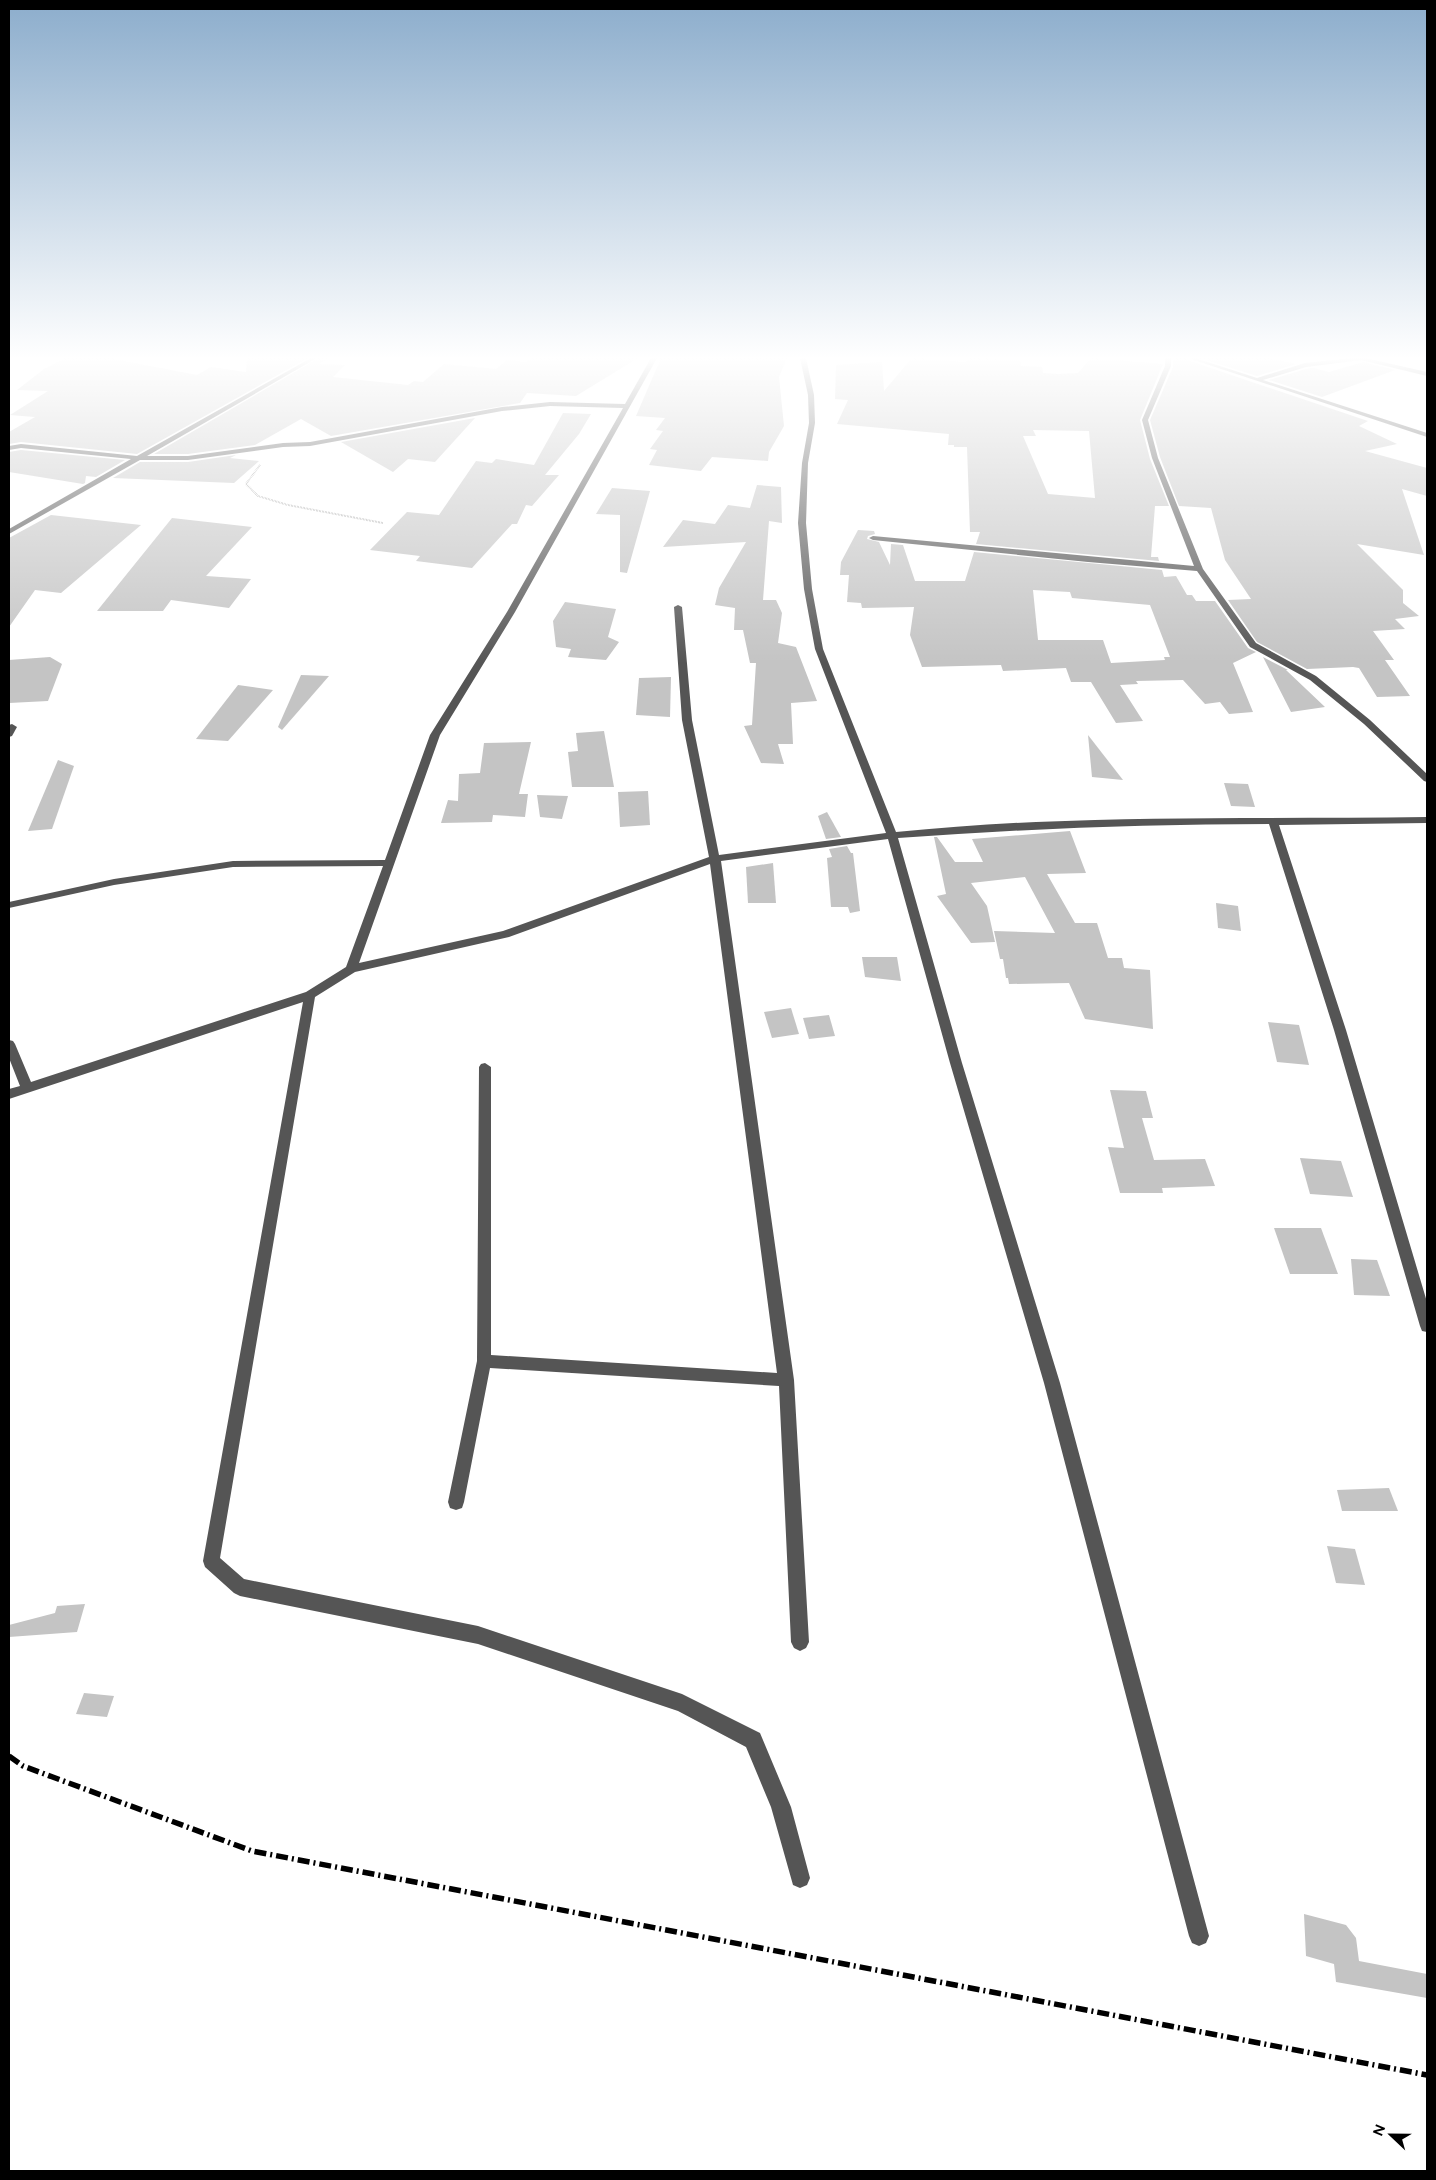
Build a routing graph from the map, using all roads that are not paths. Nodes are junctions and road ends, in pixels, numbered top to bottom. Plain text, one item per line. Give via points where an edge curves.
1 (135, 460) edge
2 (595, 460) edge
3 (805, 460) edge
4 (1156, 460) edge
5 (9, 532) edge
6 (873, 538) dead end
7 (1199, 569) junction
8 (678, 607) dead end
9 (1427, 779) edge
10 (1427, 820) edge
11 (1273, 822) junction
12 (892, 835) junction
13 (715, 859) junction
14 (389, 862) junction
15 (9, 906) edge
16 (350, 969) junction
17 (310, 995) junction
18 (9, 1044) edge
19 (486, 1067) dead end
20 (27, 1087) junction
21 (9, 1094) edge
22 (1427, 1326) edge
23 (484, 1361) junction
24 (786, 1380) junction
25 (456, 1502) dead end
26 (800, 1642) dead end
27 (800, 1878) dead end
28 (1199, 1936) dead end

1 - 5 street
2 - 14 street via 511,612 435,735
3 - 12 street via 802,523 808,589 819,649
4 - 7 street
6 - 7 street
7 - 9 street via 1253,645 1313,678 1367,722
8 - 13 street via 687,720
10 - 11 street
11 - 12 street via 1035,825
11 - 22 street via 1340,1030
12 - 13 street
12 - 28 street via 1052,1383
13 - 16 street via 505,934
13 - 24 street
14 - 15 street via 233,864 114,882
14 - 16 street
16 - 17 street
17 - 20 street
17 - 27 street via 211,1561 240,1587 478,1635 682,1703 753,1740 782,1807
18 - 20 street
19 - 23 street
20 - 21 street
23 - 24 street
23 - 25 street
24 - 26 street

